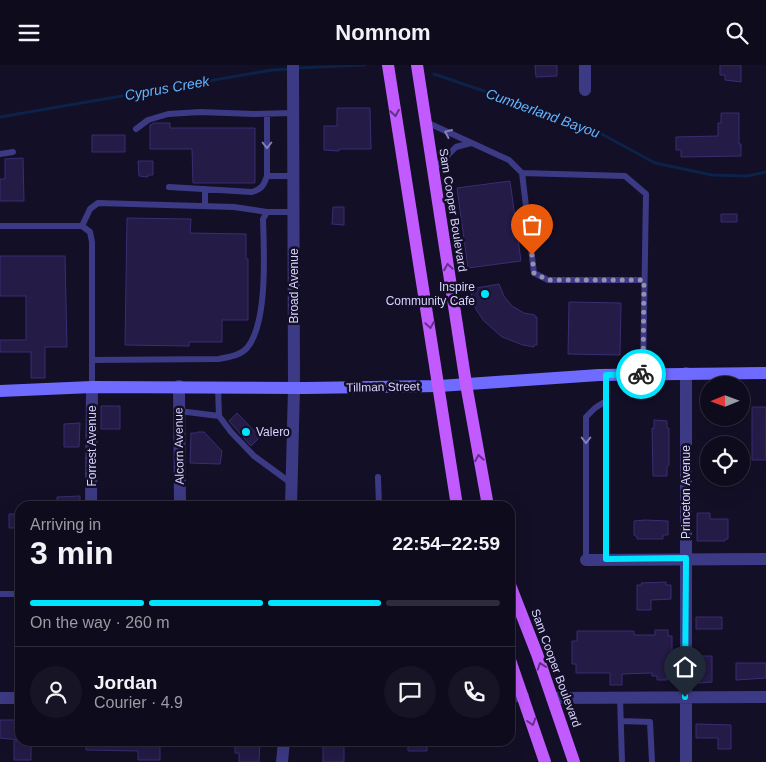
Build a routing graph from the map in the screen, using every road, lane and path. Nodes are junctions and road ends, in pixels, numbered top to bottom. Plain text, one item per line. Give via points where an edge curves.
1 (293, 65) edge
2 (388, 65) edge
3 (417, 65) edge
4 (585, 65) edge
5 (585, 90) dead end
6 (293, 113) junction
7 (267, 114) junction
8 (426, 122) junction
9 (136, 129) dead end
10 (471, 143) junction
11 (13, 152) dead end
12 (0, 154) edge
13 (433, 170) junction
14 (522, 173) junction
15 (267, 176) junction
16 (293, 176) junction
17 (169, 187) dead end
18 (205, 189) junction
19 (205, 206) junction
20 (266, 212) junction
21 (294, 212) junction
22 (0, 226) edge
23 (82, 226) junction
24 (644, 280) junction
25 (92, 360) junction
26 (686, 373) junction
27 (766, 373) edge
28 (643, 374) junction
29 (606, 375) junction
30 (466, 384) junction
31 (179, 386) junction
32 (439, 386) junction
33 (92, 387) junction
34 (218, 387) junction
35 (294, 388) junction
36 (0, 391) edge
37 (606, 401) junction
38 (179, 411) junction
39 (219, 416) junction
40 (378, 477) dead end
41 (292, 484) junction
42 (91, 501) edge
43 (180, 501) edge
44 (291, 501) edge
45 (379, 501) edge
46 (456, 501) edge
47 (487, 501) edge
48 (686, 558) junction
49 (606, 559) junction
50 (766, 559) edge
51 (586, 560) joint
52 (0, 594) edge
53 (15, 594) edge
54 (515, 598) edge
55 (516, 696) edge
56 (620, 697) junction
57 (685, 697) junction
58 (766, 697) edge
59 (0, 698) edge
60 (15, 698) edge
61 (552, 698) junction
62 (621, 721) junction
63 (284, 746) edge
64 (282, 762) edge
65 (545, 762) edge
66 (574, 762) edge
67 (622, 762) edge
68 (652, 762) edge
69 (686, 762) edge

1 - 6 street, Broad Avenue
2 -> 32 main road
3 - 8 main road, Sam Cooper Boulevard
4 - 5 street
6 - 7 lane
6 - 16 street, Broad Avenue
7 - 9 lane via 168,114 148,120
7 -> 15 lane
10 -> 8 lane
8 - 13 main road, Sam Cooper Boulevard
10 - 13 lane via 456,147
10 - 14 lane via 509,160
11 - 12 lane
30 -> 13 main road, Sam Cooper Boulevard
14 - 24 lane via 534,273 548,280
14 - 24 lane via 625,176 646,194
15 - 16 lane
15 - 18 lane via 260,190 252,192
16 - 21 street, Broad Avenue
17 - 18 lane
18 - 19 lane
19 - 20 lane
19 - 23 lane via 98,203 90,209
20 - 21 lane
20 - 25 lane via 263,219 262,305 257,331 246,349 235,356 219,359
21 - 35 street, Broad Avenue
22 - 23 lane
23 - 25 lane via 90,232 92,242
24 - 28 lane
25 - 33 lane
26 - 27 main road, Tillman Street
26 - 28 main road, Tillman Street
26 - 48 street, Princeton Avenue
28 - 29 main road, Tillman Street
29 - 30 main road, Tillman Street
29 - 37 lane
30 - 32 main road, Tillman Street
47 -> 30 main road, Sam Cooper Boulevard
31 - 33 main road, Tillman Street
31 - 34 main road, Tillman Street
31 - 38 street, Alcorn Avenue
32 - 35 main road, Tillman Street
32 - 46 main road
33 - 36 main road, Tillman Street
33 - 42 street, Forrest Avenue
34 - 35 main road, Tillman Street
34 - 39 lane
35 - 41 street, Broad Avenue
37 - 49 lane
37 -> 51 lane via 586,417
38 - 39 lane
38 - 43 street, Alcorn Avenue
39 - 41 lane via 254,456
40 - 45 lane
41 - 44 street, Broad Avenue
48 - 49 street
48 - 50 street
48 - 57 street, Princeton Avenue
49 - 51 street
52 - 53 lane
61 -> 54 main road, Sam Cooper Boulevard
55 -> 65 main road
56 - 57 street
56 - 61 street
56 - 62 lane
57 - 58 street
57 - 69 street, Princeton Avenue
59 - 60 street
61 - 66 main road, Sam Cooper Boulevard
62 - 67 lane
62 - 68 lane via 650,722
63 - 64 street

